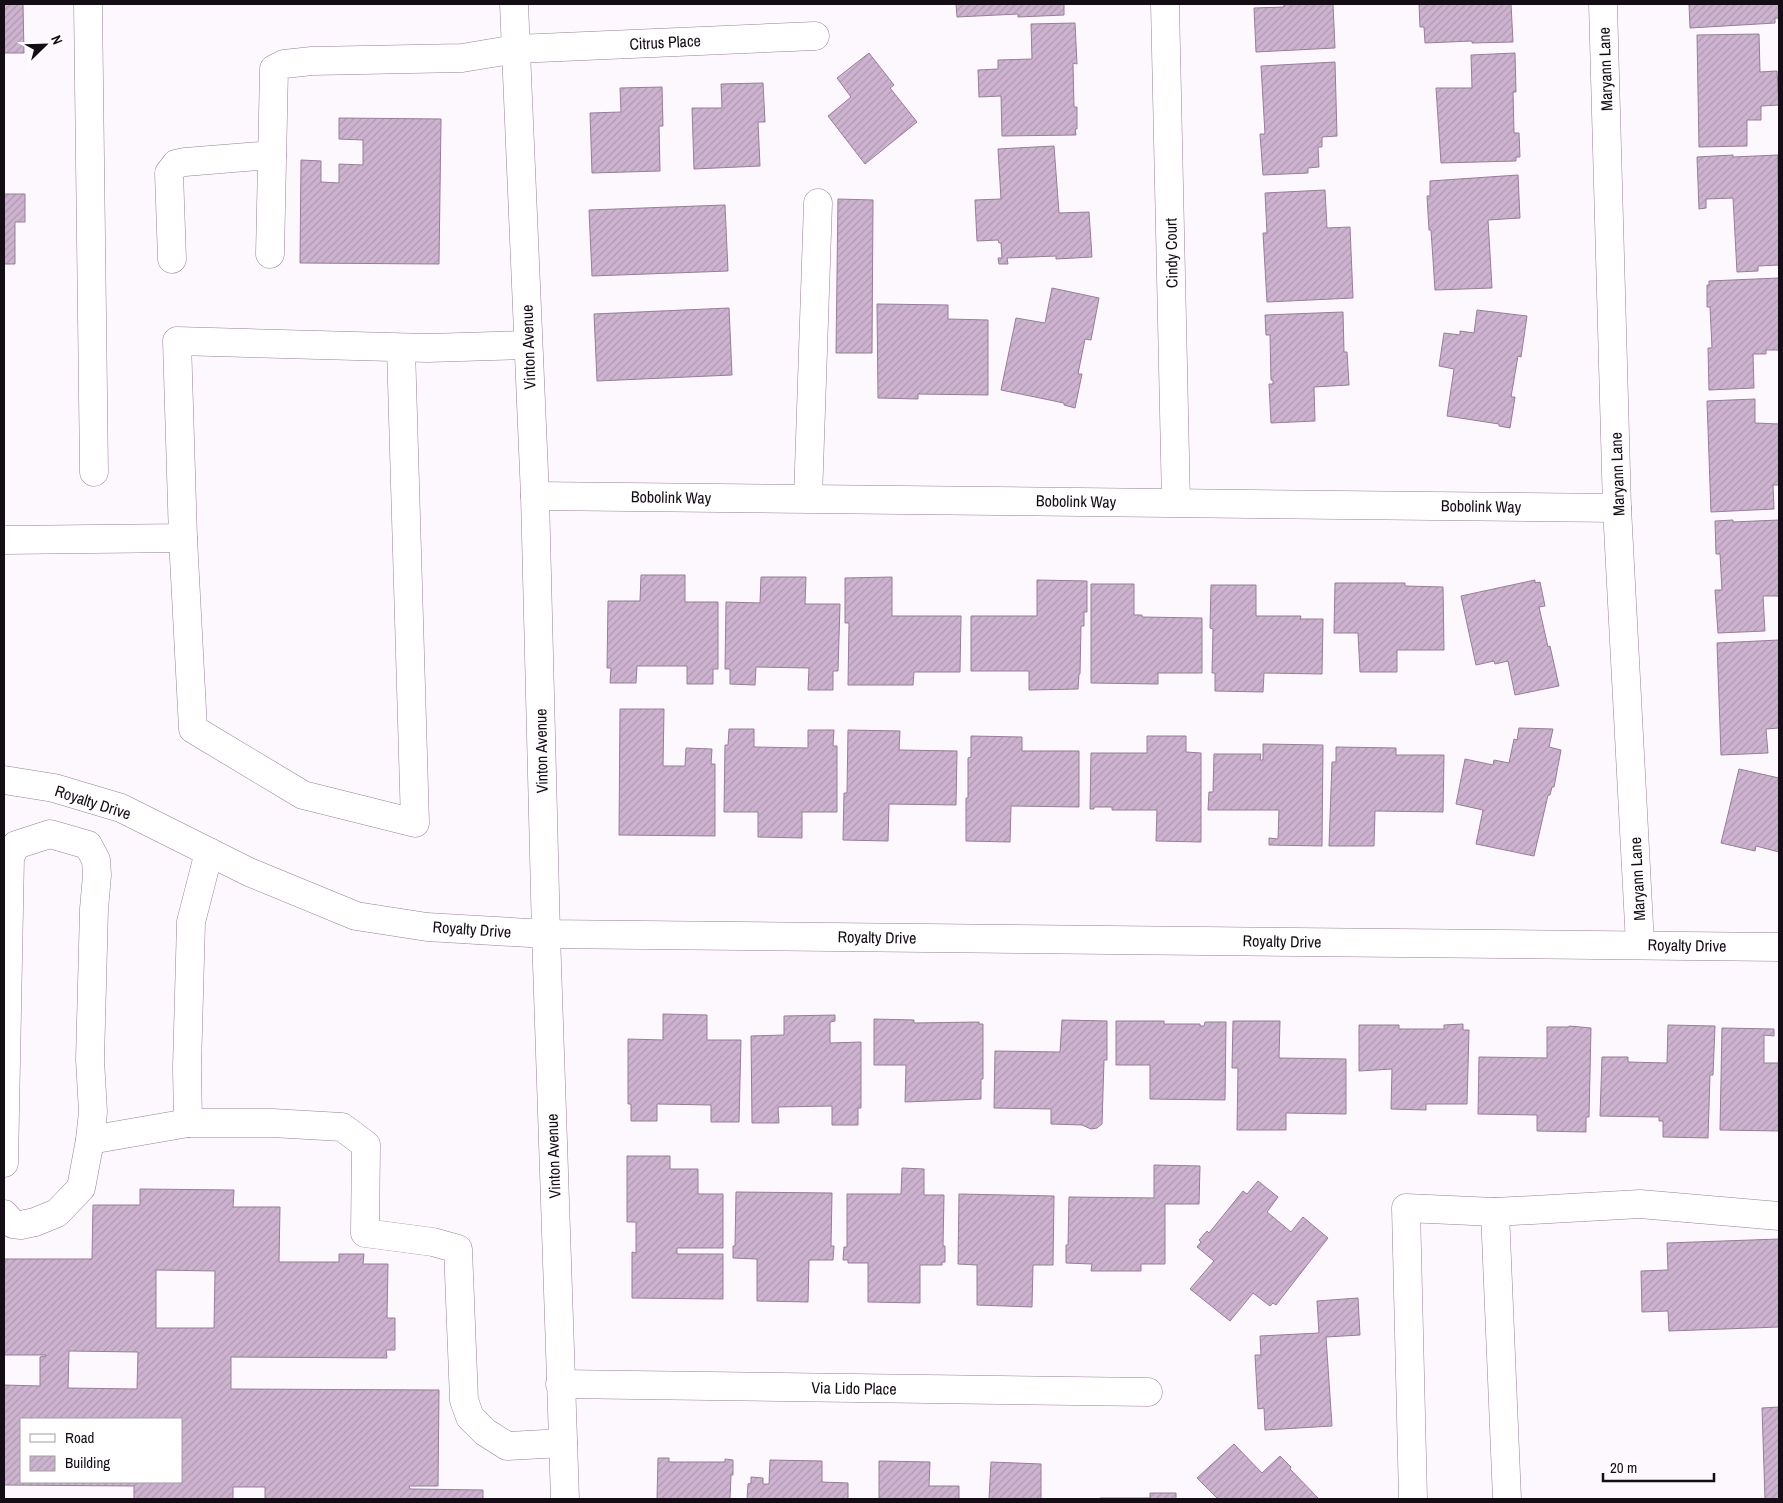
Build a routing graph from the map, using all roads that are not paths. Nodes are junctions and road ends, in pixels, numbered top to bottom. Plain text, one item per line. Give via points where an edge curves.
1 (88, 4) edge
2 (514, 4) edge
3 (1165, 4) edge
4 (1603, 4) edge
5 (815, 36) dead end
6 (516, 49) junction
7 (272, 155) junction
8 (818, 203) dead end
9 (270, 254) dead end
10 (172, 259) dead end
11 (528, 345) junction
12 (401, 348) junction
13 (94, 472) dead end
14 (535, 496) junction
15 (808, 498) junction
16 (1176, 502) junction
17 (1617, 508) junction
18 (183, 538) junction
19 (4, 540) edge
20 (4, 780) edge
21 (209, 852) junction
22 (546, 934) junction
23 (1640, 944) junction
24 (1779, 947) edge
25 (188, 1123) junction
26 (90, 1140) junction
27 (4, 1163) edge
28 (1495, 1212) junction
29 (4, 1214) edge
30 (1779, 1216) edge
31 (560, 1384) junction
32 (1148, 1392) dead end
33 (563, 1443) junction
34 (565, 1499) edge
35 (1413, 1499) edge
36 (1506, 1499) edge

1 - 13 street
2 - 6 street, Vinton Avenue
3 - 16 street, Cindy Court
4 - 17 street, Maryann Lane
5 - 6 street, Citrus Place
6 - 7 street, Citrus Place via 462,58 312,61 274,68
6 - 11 street, Vinton Avenue
7 - 9 street
7 - 10 street via 176,164 169,173
8 - 15 street
11 - 12 street
11 - 14 street, Vinton Avenue
12 - 18 street via 177,341
12 - 18 street via 415,823 303,795 193,729
14 - 15 street, Bobolink Way
14 - 22 street, Vinton Avenue
15 - 16 street, Bobolink Way
16 - 17 street, Bobolink Way
17 - 23 street, Maryann Lane
18 - 19 street
20 - 21 street, Royalty Drive via 54,788 121,808
21 - 22 street, Royalty Drive via 356,916 427,927
21 - 25 street via 190,922
22 - 23 street, Royalty Drive
22 - 31 street, Vinton Avenue
23 - 24 street, Royalty Drive
25 - 26 street
25 - 33 street via 342,1127 366,1145 365,1233 432,1242 458,1250 464,1400 470,1417 485,1432 507,1446
26 - 27 street via 96,860 88,845 50,834 16,845 10,857
26 - 29 street via 81,1188 58,1213 21,1225 13,1224
28 - 30 street via 1640,1204
28 - 35 street via 1406,1208
28 - 36 street
31 - 32 street, Via Lido Place
31 - 33 street, Vinton Avenue
33 - 34 street, Vinton Avenue

